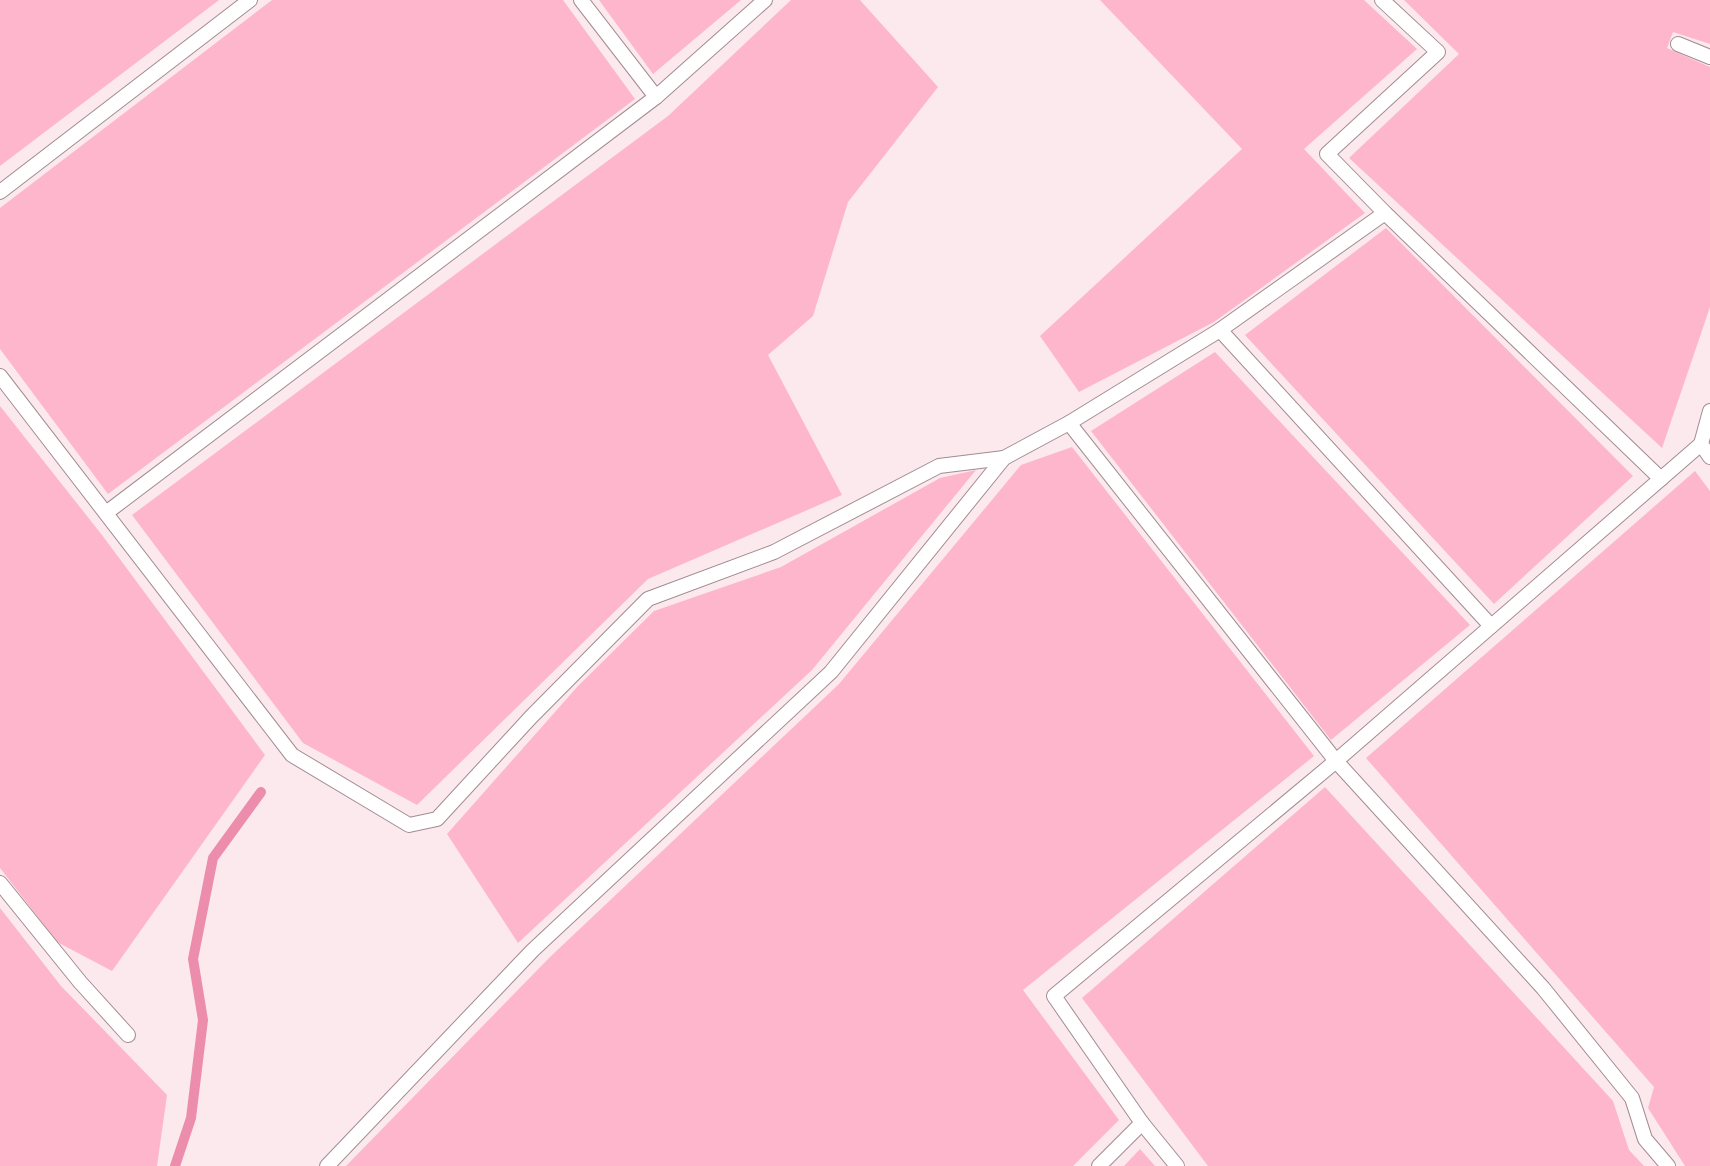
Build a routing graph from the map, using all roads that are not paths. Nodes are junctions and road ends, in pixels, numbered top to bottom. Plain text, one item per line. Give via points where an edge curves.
1 (250, 0) edge
2 (581, 0) edge
3 (765, 0) edge
4 (1382, 0) edge
5 (1678, 44) dead end
6 (1710, 57) edge
7 (656, 97) junction
8 (0, 192) edge
9 (1385, 213) junction
10 (1220, 330) junction
11 (0, 376) edge
12 (1710, 411) edge
13 (1069, 424) junction
14 (1700, 444) junction
15 (1710, 457) edge
16 (1004, 458) junction
17 (1661, 479) junction
18 (106, 513) junction
19 (1491, 626) junction
20 (1336, 761) junction
21 (0, 883) edge
22 (128, 1035) dead end
23 (1142, 1123) junction
24 (327, 1166) edge
25 (1100, 1166) edge
26 (1177, 1166) edge
27 (1668, 1166) edge

1 - 8 lane
2 - 7 lane
3 - 7 lane
4 - 9 lane via 1438,52 1327,154
5 - 6 lane
7 - 18 lane
9 - 10 lane
9 - 17 lane
10 - 13 lane
10 - 19 lane
11 - 18 lane
12 - 14 lane
13 - 16 lane
13 - 20 lane
14 - 15 lane
14 - 17 lane
16 - 18 lane via 939,466 774,552 648,599 437,819 409,825 292,755
16 - 24 lane via 831,671 533,950
17 - 19 lane
19 - 20 lane
20 - 23 lane via 1054,996
20 - 27 lane via 1543,988 1632,1098 1645,1139
21 - 22 lane
23 - 25 lane
23 - 26 lane

